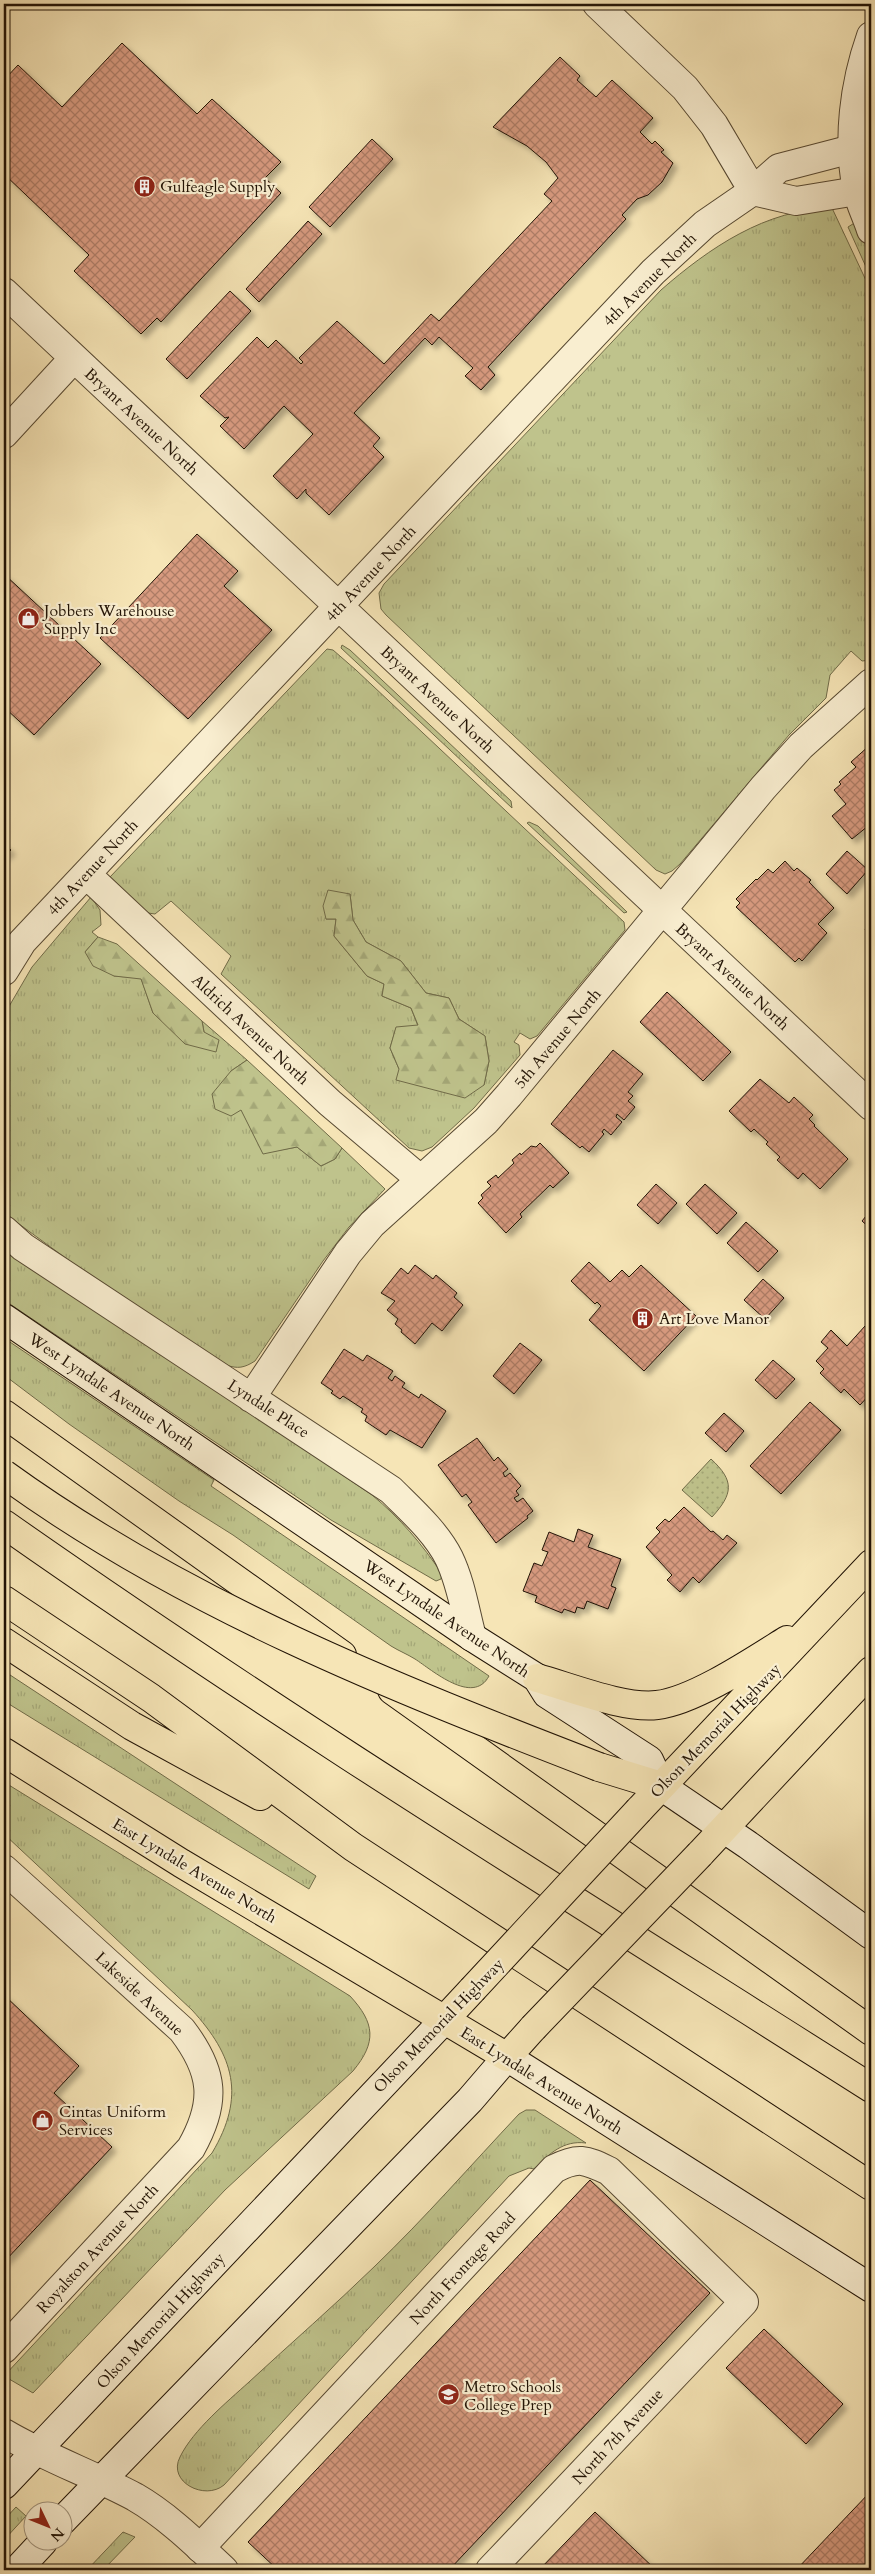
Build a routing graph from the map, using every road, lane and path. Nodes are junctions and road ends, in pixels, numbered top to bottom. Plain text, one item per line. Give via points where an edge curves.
1 (597, 4) edge
2 (871, 36) edge
3 (852, 149) junction
4 (858, 191) junction
5 (753, 192) junction
6 (871, 230) edge
7 (4, 292) edge
8 (74, 358) junction
9 (4, 434) edge
10 (339, 606) junction
11 (871, 683) edge
12 (86, 874) junction
13 (663, 911) junction
14 (4, 971) edge
15 (871, 1106) edge
16 (420, 1179) junction
17 (4, 1230) edge
18 (4, 1318) edge
19 (251, 1398) junction
20 (4, 1414) edge
21 (4, 1474) edge
22 (4, 1524) edge
23 (871, 1564) edge
24 (4, 1600) edge
25 (818, 1621) junction
26 (472, 1637) junction
27 (4, 1642) edge
28 (871, 1671) edge
29 (538, 1678) junction
30 (4, 1752) edge
31 (661, 1786) junction
32 (724, 1829) junction
33 (353, 1848) junction
34 (4, 1869) edge
35 (871, 1935) edge
36 (445, 2019) junction
37 (871, 2031) edge
38 (507, 2057) junction
39 (871, 2088) edge
40 (191, 2148) joint
41 (871, 2186) edge
42 (871, 2288) edge
43 (744, 2302) joint
44 (4, 2349) edge
45 (4, 2433) edge
46 (36, 2452) junction
47 (99, 2481) junction
48 (4, 2485) edge
49 (72, 2510) edge
50 (200, 2548) junction
51 (34, 2552) edge
52 (17, 2570) edge
53 (224, 2570) edge
54 (490, 2570) edge

1 - 5 street via 685,88 714,125
2 - 3 street via 857,91
3 - 4 street
3 - 5 street, 4th Avenue North via 779,168
4 - 5 street via 796,201
4 - 6 street
5 - 10 street, 4th Avenue North via 705,224 653,272
7 - 8 street, Bryant Avenue North
8 - 9 street
8 - 10 street, Bryant Avenue North
10 - 12 street, 4th Avenue North
10 - 13 street, Bryant Avenue North
11 - 13 street, 5th Avenue North via 801,746
12 - 14 street, 4th Avenue North via 22,942
12 - 16 street, Aldrich Avenue North via 330,1103
13 - 15 street, Bryant Avenue North
13 - 16 street, 5th Avenue North via 486,1121
16 - 19 street, 5th Avenue North via 372,1224 348,1253
17 - 19 street, Lyndale Place via 23,1247
18 - 26 street, West Lyndale Avenue North
19 - 26 street, Lyndale Place via 391,1490 418,1517 449,1557 460,1584
20 - 37 main road
21 - 31 main road, bridge via 136,1558 267,1630 401,1690 599,1767
22 - 39 main road via 374,1771
23 - 25 main road, Olson Memorial Highway
24 - 33 main road via 151,1698
25 - 29 main road via 724,1678 675,1701 657,1705 610,1699
25 - 31 main road, Olson Memorial Highway
26 - 29 street, West Lyndale Avenue North
27 - 33 main road via 132,1726
28 - 32 main road
29 - 31 street, West Lyndale Avenue North via 547,1694 649,1760
30 - 36 main road, East Lyndale Avenue North via 181,1863
31 - 32 street
31 - 36 main road, Olson Memorial Highway, bridge
32 - 35 street
32 - 38 main road, bridge
33 - 41 main road
34 - 40 street, Lakeside Avenue via 182,2030 198,2051 207,2074 210,2099 203,2126
36 - 38 main road, East Lyndale Avenue North
36 - 46 street, Olson Memorial Highway
38 - 42 street, East Lyndale Avenue North
38 - 47 street via 470,2100
40 - 44 street, Royalston Avenue North
43 - 50 street, North Frontage Road via 609,2171 586,2160 568,2162 554,2169
43 - 54 street, North 7th Avenue
45 - 46 street
46 - 47 street
46 - 48 street, Olson Memorial Highway
47 - 49 street
47 - 50 street via 136,2498
50 - 53 street
51 - 52 street

